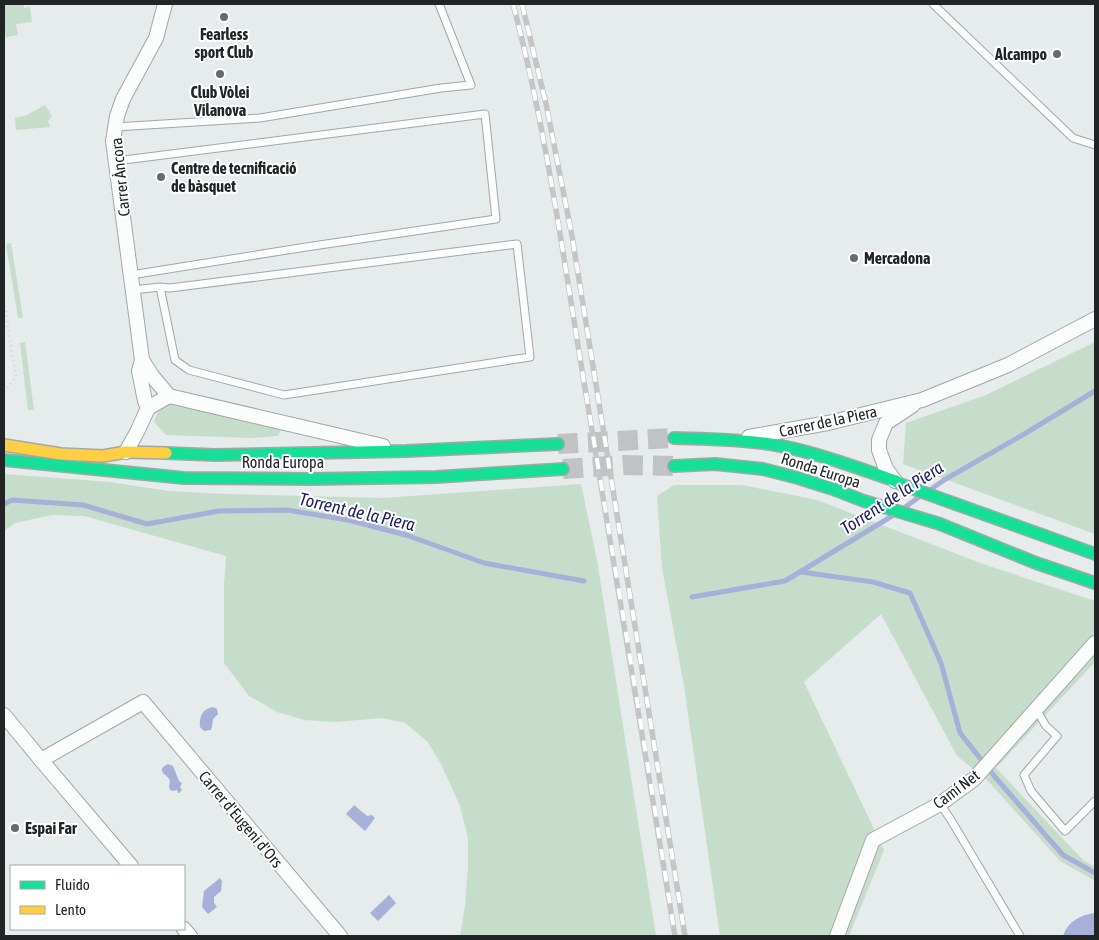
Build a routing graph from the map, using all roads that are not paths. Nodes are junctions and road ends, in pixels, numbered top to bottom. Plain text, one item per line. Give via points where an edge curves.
1 (166, 4) edge
2 (439, 4) edge
3 (933, 4) edge
4 (115, 128) junction
5 (1095, 145) edge
6 (116, 161) junction
7 (131, 275) junction
8 (160, 287) junction
9 (133, 290) junction
10 (1095, 319) edge
11 (142, 360) junction
12 (169, 396) junction
13 (922, 400) junction
14 (148, 408) junction
15 (674, 438) tunnel mouth
16 (734, 440) junction
17 (558, 444) tunnel mouth
18 (4, 445) edge
19 (406, 451) junction
20 (126, 452) junction
21 (4, 460) edge
22 (674, 466) tunnel mouth
23 (563, 469) tunnel mouth
24 (898, 483) junction
25 (1095, 554) edge
26 (1095, 582) edge
27 (1095, 642) edge
28 (1036, 708) junction
29 (4, 715) edge
30 (40, 760) junction
31 (1095, 801) edge
32 (940, 804) junction
33 (130, 865) edge
34 (340, 936) edge
35 (837, 936) edge
36 (1020, 936) edge

1 - 4 street, Carrer Àncora via 156,38 125,94
2 - 4 lane via 471,85 260,118
3 - 5 lane via 1074,138
4 - 6 street, Carrer Àncora
6 - 7 street, Carrer Àncora
6 - 7 lane via 485,114 496,219
7 - 9 street, Carrer Àncora
8 - 8 lane via 175,360 189,370 284,395 530,357 517,244
8 - 9 lane
9 - 11 street, Carrer Àncora
10 - 13 street, Carrer de la Piera via 1008,365
11 - 12 street, Carrer Àncora
11 - 14 street, Carrer Àncora via 139,371
12 - 14 street
12 - 19 street
13 - 16 street, Carrer de la Piera via 828,423
13 - 24 street, Carrer de la Piera via 886,423 879,440 886,469
14 - 20 street
15 - 16 street, Ronda Europa
16 - 24 street, Ronda Europa via 809,452
17 - 19 street, Ronda Europa
18 - 20 street, Ronda Europa via 60,454 103,456
19 - 20 street, Ronda Europa
21 - 23 street, Ronda Europa via 184,478 426,477
22 - 26 street, Ronda Europa via 715,464 763,469 798,478 940,524 1036,563
24 - 25 street, Ronda Europa
27 - 28 street, Camí Net
28 - 31 lane via 1046,726 1057,736 1024,774 1031,791 1065,831
28 - 32 street, Camí Net via 974,779
29 - 30 street
30 - 33 street
30 - 34 street, Carrer d'Eugeni d'Ors via 143,702
32 - 35 street, Camí Net via 873,840
32 - 36 lane

